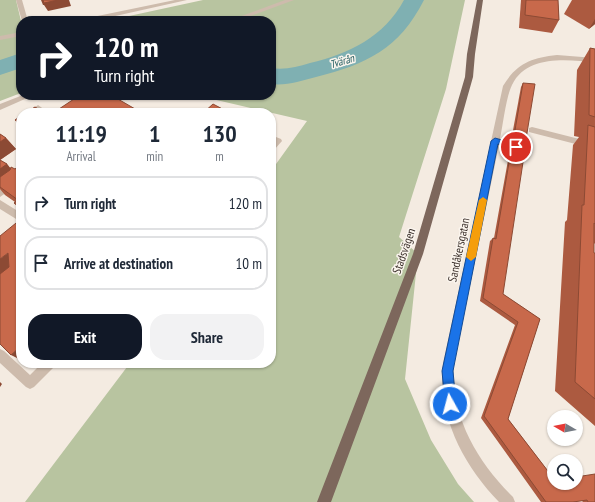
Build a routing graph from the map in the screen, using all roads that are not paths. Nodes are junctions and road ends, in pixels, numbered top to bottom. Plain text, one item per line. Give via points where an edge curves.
1 (19, 0) edge
2 (184, 0) edge
3 (291, 0) edge
4 (480, 0) edge
5 (24, 16) edge
6 (107, 16) edge
7 (245, 16) edge
8 (16, 35) edge
9 (0, 38) edge
10 (595, 60) edge
11 (18, 100) edge
12 (0, 107) edge
13 (532, 130) dead end
14 (495, 141) junction
15 (595, 146) edge
16 (529, 150) dead end
17 (16, 181) edge
18 (0, 193) edge
19 (0, 204) edge
20 (16, 215) edge
21 (0, 355) edge
22 (45, 368) edge
23 (324, 502) edge
24 (508, 502) edge

1 - 5 street
2 - 6 street
3 - 7 street
4 - 23 main road, Stadsvägen via 469,77 418,254
8 - 9 street
10 - 14 street, Sandåkersgatan via 542,59 518,70 507,86
11 - 12 street
13 - 15 street
14 - 16 street
14 - 24 street, Sandåkersgatan via 448,371 448,393 452,415 463,441 491,483
17 - 18 street
19 - 20 street
21 - 22 street via 30,383

